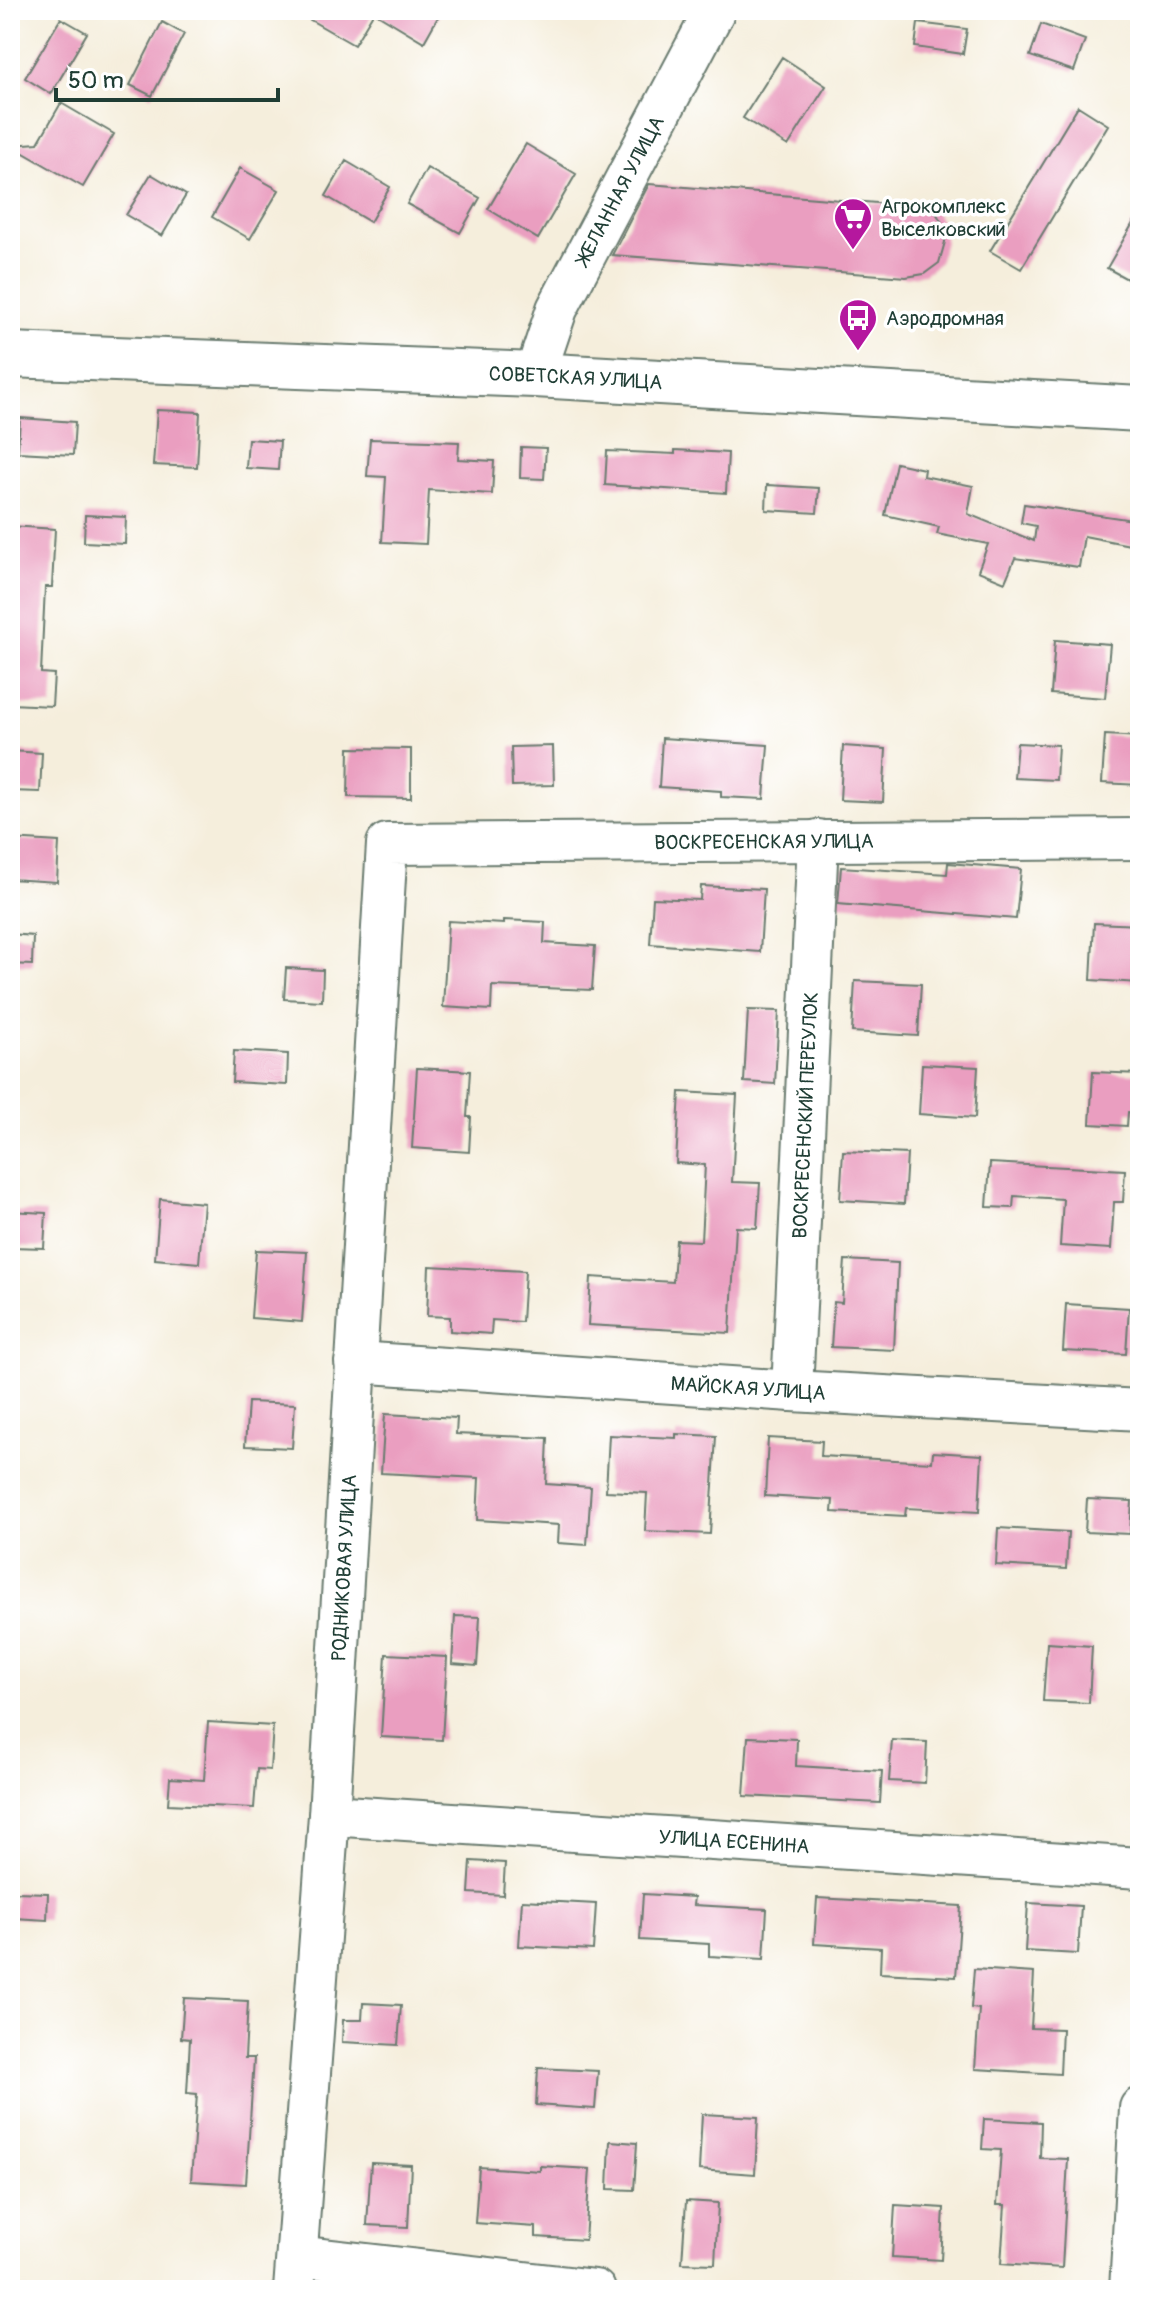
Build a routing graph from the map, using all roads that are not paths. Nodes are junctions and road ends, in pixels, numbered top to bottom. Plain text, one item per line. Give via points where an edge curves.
1 (715, 10) edge
2 (10, 355) edge
3 (535, 375) junction
4 (1140, 409) edge
5 (1140, 839) edge
6 (818, 840) junction
7 (387, 844) joint
8 (355, 1362) junction
9 (792, 1391) junction
10 (1140, 1410) edge
11 (329, 1815) junction
12 (1140, 1868) edge
13 (1140, 2108) edge
14 (296, 2273) edge
15 (595, 2290) edge
16 (1130, 2290) edge

1 - 3 street, ЖЕЛАННАЯ УЛИЦА via 557,309
2 - 3 main road, СОВЕТСКАЯ УЛИЦА
3 - 4 main road, СОВЕТСКАЯ УЛИЦА
5 - 6 street, ВОСКРЕСЕНСКАЯ УЛИЦА
6 - 7 street, ВОСКРЕСЕНСКАЯ УЛИЦА
6 - 9 street, ВОСКРЕСЕНСКИЙ ПЕРЕУЛОК
7 - 8 street, РОДНИКОВАЯ УЛИЦА
8 - 9 street, МАЙСКАЯ УЛИЦА
8 - 11 street, РОДНИКОВАЯ УЛИЦА
9 - 10 street, МАЙСКАЯ УЛИЦА
11 - 12 street, УЛИЦА ЕСЕНИНА
11 - 14 street, РОДНИКОВАЯ УЛИЦА
13 - 16 street
14 - 15 street

